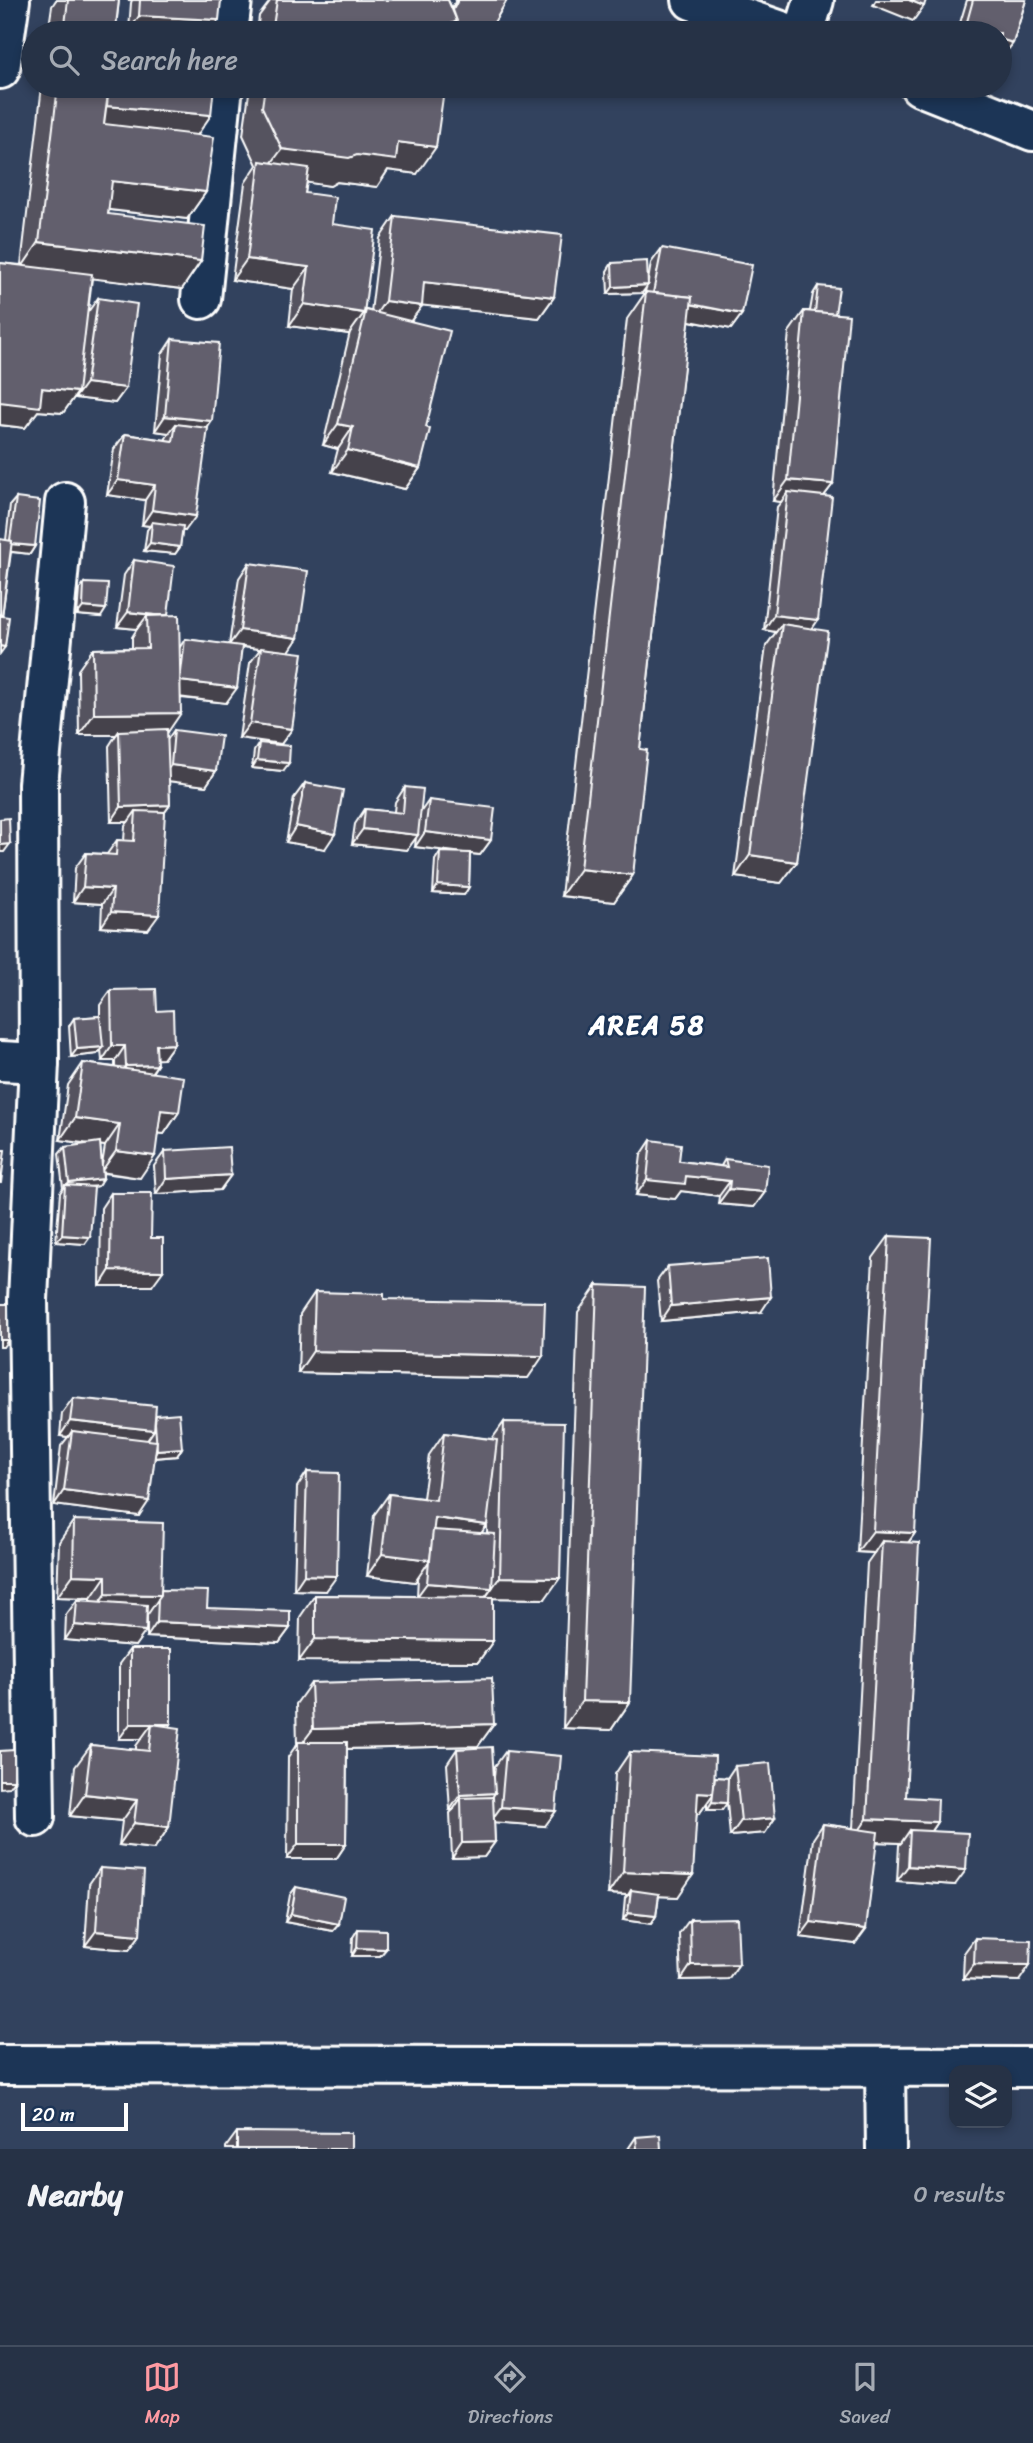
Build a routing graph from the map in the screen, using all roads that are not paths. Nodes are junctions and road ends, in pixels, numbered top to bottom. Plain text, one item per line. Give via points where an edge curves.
1 (10, 0) edge
2 (232, 0) edge
3 (692, 0) edge
4 (814, 0) edge
5 (229, 21) edge
6 (752, 21) edge
7 (808, 21) edge
8 (0, 69) edge
9 (222, 98) edge
10 (950, 98) edge
11 (1033, 131) edge
12 (201, 299) dead end
13 (65, 502) dead end
14 (0, 1061) edge
15 (39, 1063) junction
16 (35, 1817) dead end
17 (0, 2064) edge
18 (1033, 2067) edge
19 (885, 2068) junction
20 (886, 2149) edge

1 - 8 street
2 - 5 street
3 - 6 street
4 - 7 street
9 - 12 street
10 - 11 street
13 - 15 street via 38,784
14 - 15 street
15 - 16 street via 28,1300
17 - 19 street
18 - 19 street
19 - 20 street

